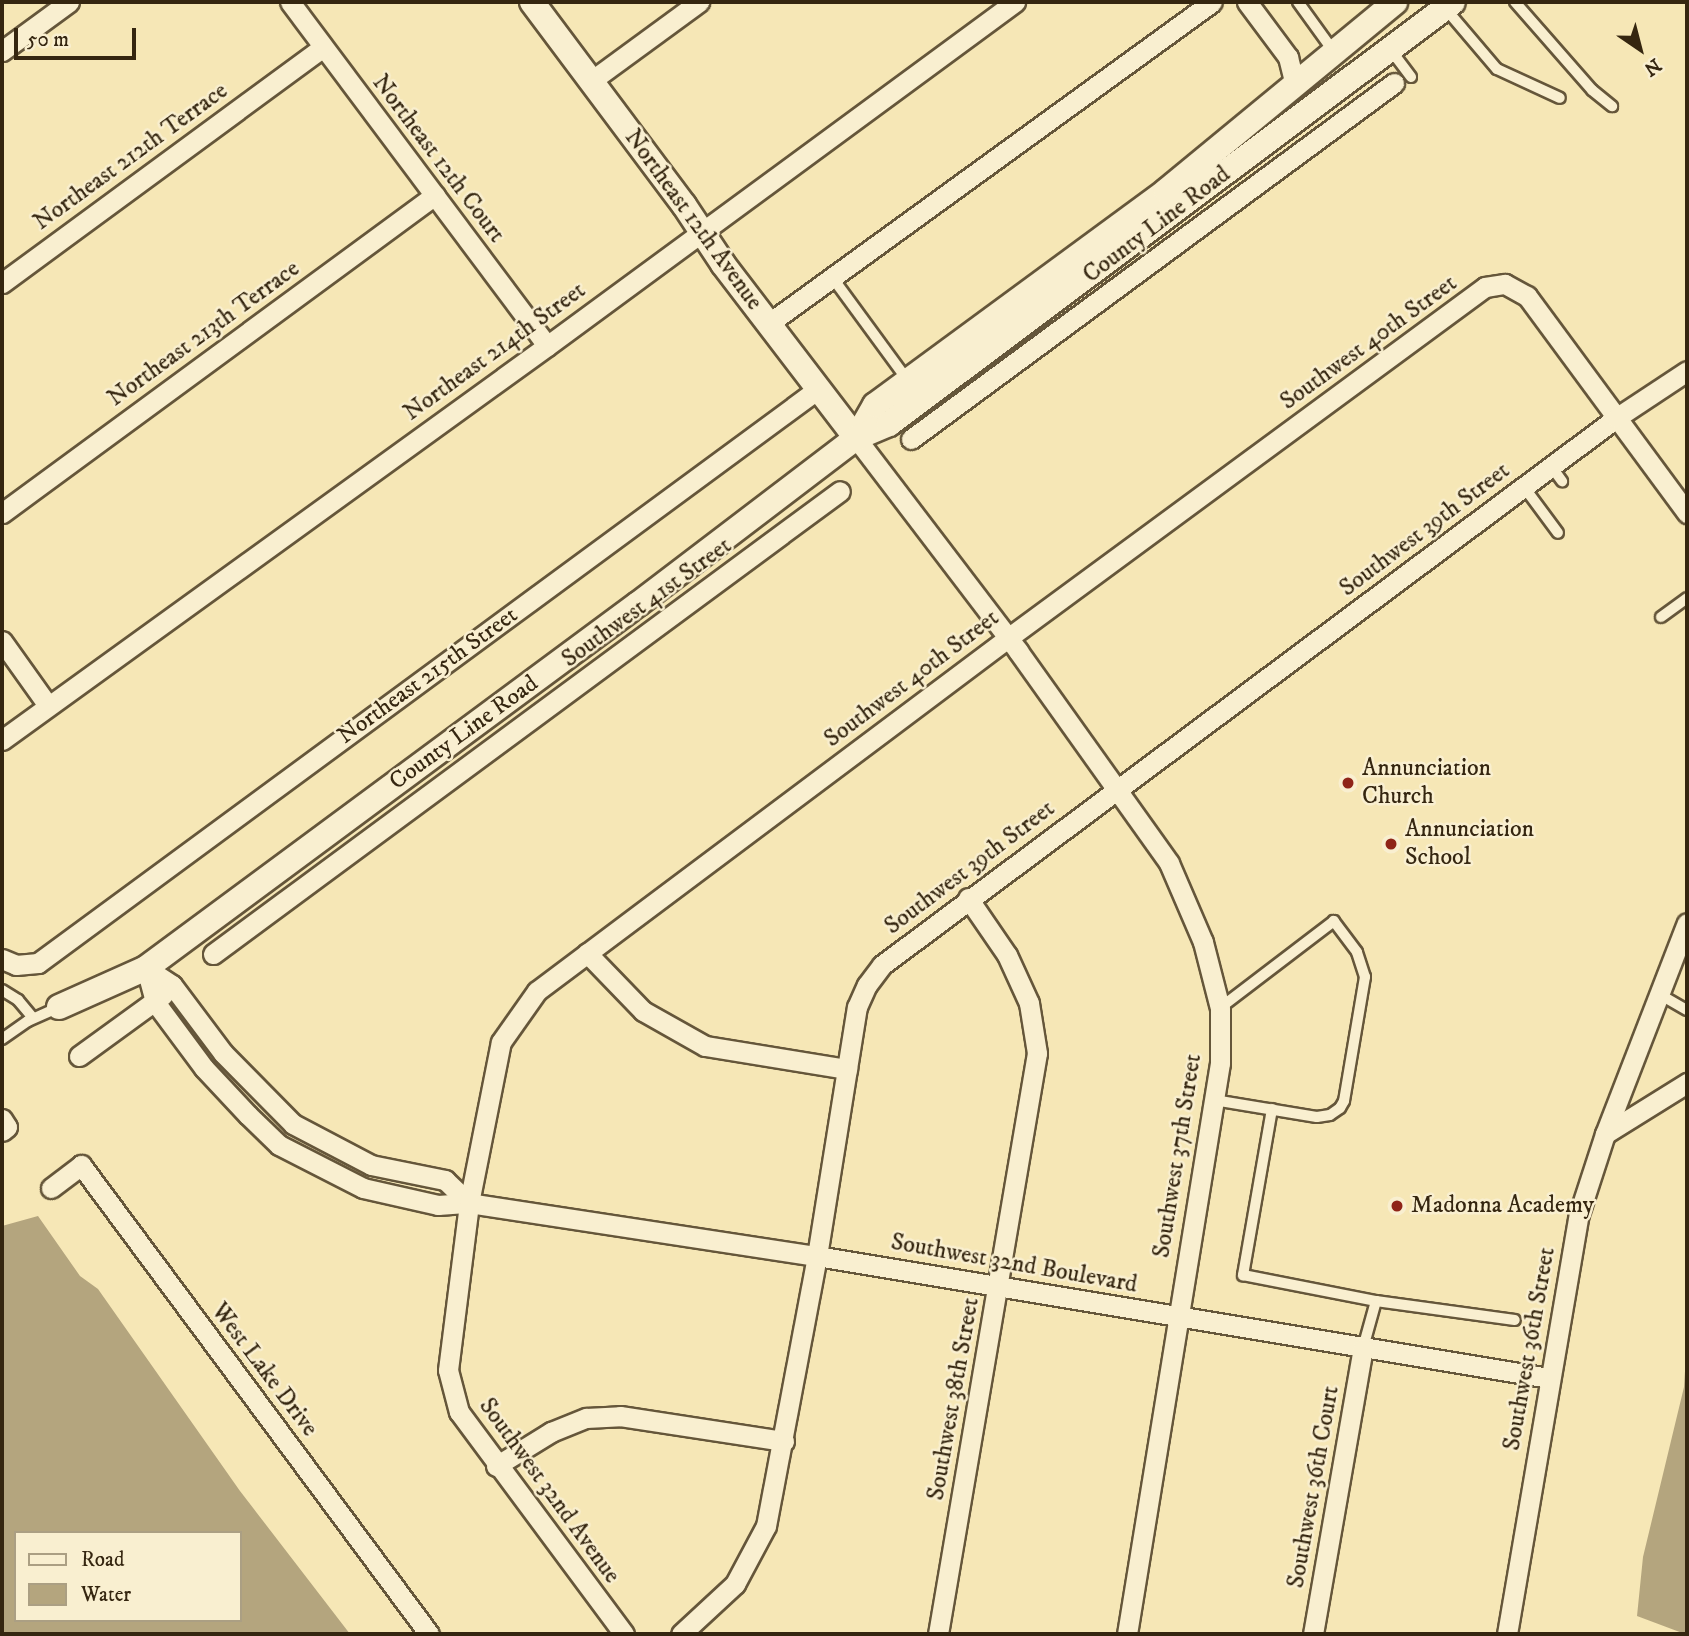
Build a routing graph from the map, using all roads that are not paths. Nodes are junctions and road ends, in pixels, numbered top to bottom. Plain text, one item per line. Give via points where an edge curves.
1 (69, 2) edge
2 (290, 2) edge
3 (532, 2) edge
4 (699, 2) edge
5 (1015, 2) edge
6 (1212, 2) edge
7 (1247, 2) edge
8 (1298, 2) edge
9 (1395, 2) edge
10 (1515, 2) edge
11 (1448, 5) edge
12 (323, 47) junction
13 (2, 51) edge
14 (1334, 52) junction
15 (1380, 56) junction
16 (1402, 80) joint
17 (591, 81) junction
18 (1295, 85) junction
19 (1560, 98) dead end
20 (1319, 104) junction
21 (1612, 106) dead end
22 (1335, 126) junction
23 (1205, 189) junction
24 (435, 195) junction
25 (702, 232) junction
26 (832, 277) junction
27 (2, 283) edge
28 (768, 324) junction
29 (547, 346) junction
30 (1687, 363) edge
31 (1687, 371) edge
32 (908, 381) junction
33 (1664, 385) junction
34 (818, 389) junction
35 (1616, 418) junction
36 (856, 438) junction
37 (911, 439) dead end
38 (1524, 487) junction
39 (840, 491) dead end
40 (2, 513) edge
41 (1687, 513) edge
42 (1558, 533) dead end
43 (1687, 598) edge
44 (1661, 617) dead end
45 (1008, 638) junction
46 (2, 641) edge
47 (47, 704) junction
48 (488, 732) junction
49 (2, 740) edge
50 (1118, 789) junction
51 (968, 898) junction
52 (1687, 923) edge
53 (587, 953) junction
54 (213, 954) dead end
55 (2, 959) edge
56 (146, 968) junction
57 (174, 988) junction
58 (2, 990) edge
59 (1659, 994) junction
60 (155, 1002) junction
61 (59, 1007) joint
62 (1220, 1008) junction
63 (1687, 1010) edge
64 (33, 1018) junction
65 (2, 1039) edge
66 (79, 1056) dead end
67 (847, 1069) junction
68 (1687, 1083) edge
69 (1214, 1100) junction
70 (1272, 1109) junction
71 (2, 1119) edge
72 (2, 1131) edge
73 (1605, 1134) junction
74 (51, 1188) dead end
75 (469, 1203) junction
76 (817, 1256) junction
77 (998, 1285) junction
78 (1377, 1301) junction
79 (1178, 1318) junction
80 (1515, 1320) dead end
81 (1363, 1348) junction
82 (1549, 1378) junction
83 (784, 1441) junction
84 (496, 1466) junction
85 (429, 1634) edge
86 (625, 1634) edge
87 (681, 1634) edge
88 (938, 1634) edge
89 (1127, 1634) edge
90 (1313, 1634) edge
91 (1507, 1634) edge

1 - 13 street
2 - 12 street, Northeast 12th Court
3 - 17 street, Northeast 12th Avenue
4 - 17 street
5 - 25 street, Northeast 214th Street
6 - 26 street
7 - 18 street via 1288,57
8 - 14 lane
9 - 14 street
10 - 21 lane
11 - 15 street, County Line Road
11 - 19 lane via 1497,69
12 - 24 street, Northeast 12th Court
12 - 27 street, Northeast 212th Terrace
14 - 15 street via 1348,62
14 - 18 street
14 - 23 street via 1328,80 1210,176
15 - 16 lane
15 - 20 street, County Line Road
16 - 22 street
17 - 25 street, Northeast 12th Avenue
18 - 32 street, County Line Road via 1166,191
20 - 22 street
20 - 23 street, County Line Road
22 - 37 street
23 - 36 street, County Line Road via 889,424
24 - 29 street, Northeast 12th Court
24 - 40 street, Northeast 213th Terrace
25 - 28 street, Northeast 12th Avenue
25 - 29 street, Northeast 214th Street
26 - 28 street
26 - 32 lane
28 - 34 street, Northeast 12th Avenue
29 - 47 street, Northeast 214th Street
30 - 33 street, Southwest 39th Street
31 - 33 street, Southwest 39th Street
32 - 36 street, County Line Road via 875,405
33 - 35 street, Southwest 39th Street
34 - 36 street, Northeast 12th Avenue
34 - 55 street, Northeast 215th Street via 38,963 16,965
35 - 38 street, Southwest 39th Street via 1557,474
35 - 41 street
35 - 45 street, Southwest 40th Street via 1527,296 1505,284 1485,287
36 - 45 street, Southwest 37th Street
36 - 48 street, County Line Road
38 - 42 lane
38 - 50 street, Southwest 39th Street
39 - 48 street, Southwest 41st Street
43 - 44 lane
45 - 50 street, Southwest 37th Street
45 - 53 street, Southwest 40th Street
46 - 47 street
47 - 49 street, Northeast 214th Street
48 - 54 street, Southwest 41st Street
48 - 56 street, County Line Road
50 - 51 street, Southwest 39th Street
50 - 62 street, Southwest 37th Street via 1169,863 1203,942
51 - 67 street, Southwest 39th Street via 882,965 867,985 857,1007
51 - 77 street, Southwest 38th Street via 1007,955 1029,1003 1037,1053
52 - 59 street, Southwest 36th Street
53 - 67 street via 643,1011 705,1046
53 - 75 street, Southwest 40th Street via 537,991 501,1042
56 - 57 street
56 - 60 street, Southwest 32nd Boulevard
56 - 61 street, County Line Road
57 - 60 street
57 - 75 street via 223,1053 293,1125 371,1165 445,1180
58 - 64 lane
59 - 63 lane
59 - 73 street, Southwest 36th Street
60 - 66 street
60 - 75 street, Southwest 32nd Boulevard via 204,1068 279,1144 363,1188 438,1205
61 - 64 lane
62 - 69 street, Southwest 37th Street via 1220,1063
62 - 70 lane via 1334,921 1357,952 1365,976 1345,1101 1330,1115
64 - 65 lane
67 - 76 street, Southwest 39th Street
68 - 73 street
69 - 70 lane
69 - 79 street, Southwest 37th Street
70 - 78 lane via 1243,1275
71 - 72 street via 7,1127
73 - 82 street, Southwest 36th Street via 1578,1214
74 - 85 street, West Lake Drive via 81,1165
75 - 76 street, Southwest 32nd Boulevard
75 - 84 street, Southwest 32nd Avenue via 448,1370 459,1412
76 - 77 street, Southwest 32nd Boulevard
76 - 83 street, Southwest 39th Street
77 - 79 street, Southwest 32nd Boulevard
77 - 88 street, Southwest 38th Street
78 - 80 lane
78 - 81 lane
79 - 81 street, Southwest 32nd Boulevard
79 - 89 street, Southwest 37th Street
81 - 82 street, Southwest 32nd Boulevard
81 - 90 street, Southwest 36th Court
82 - 91 street, Southwest 36th Street
83 - 84 street via 620,1416 586,1418 551,1432
83 - 87 street, Southwest 39th Street via 766,1526 735,1584
84 - 86 street, Southwest 32nd Avenue

